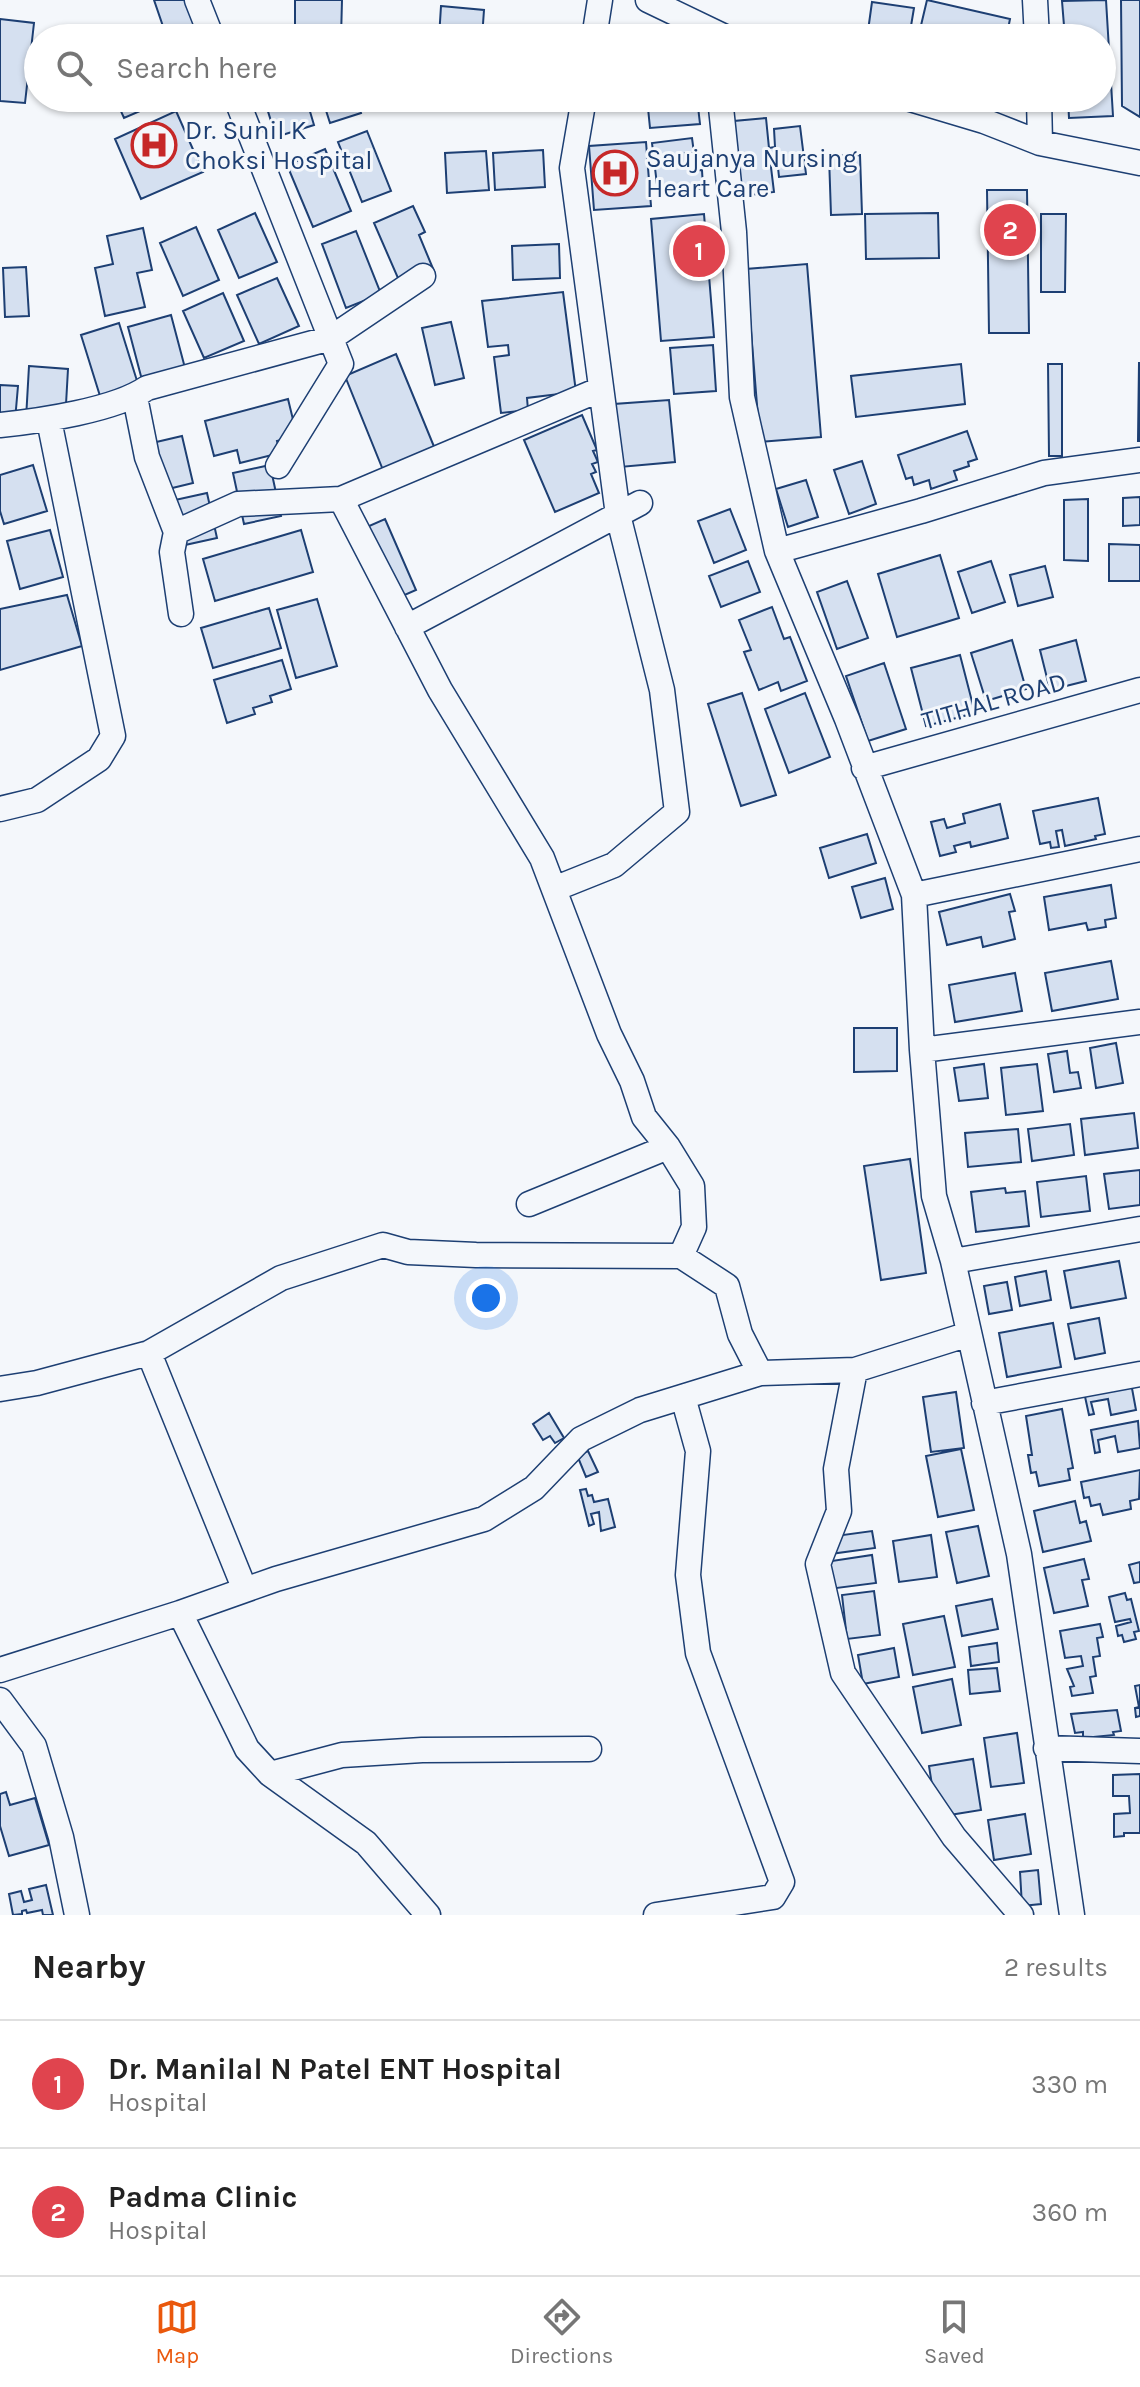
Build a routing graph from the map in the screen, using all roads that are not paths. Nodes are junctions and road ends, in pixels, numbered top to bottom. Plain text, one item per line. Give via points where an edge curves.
1 (197, 0) edge
2 (600, 0) edge
3 (648, 0) edge
4 (1035, 0) edge
5 (206, 24) edge
6 (596, 24) edge
7 (695, 24) edge
8 (1036, 24) edge
9 (242, 112) edge
10 (582, 112) edge
11 (721, 112) edge
12 (954, 112) edge
13 (1039, 112) edge
14 (1040, 143) junction
15 (1140, 163) edge
16 (423, 276) dead end
17 (331, 338) junction
18 (601, 389) junction
19 (135, 397) junction
20 (49, 420) junction
21 (0, 425) edge
22 (1140, 460) edge
23 (278, 466) dead end
24 (341, 499) junction
25 (640, 503) dead end
26 (618, 515) junction
27 (176, 532) junction
28 (777, 551) junction
29 (181, 614) dead end
30 (407, 627) junction
31 (1140, 690) edge
32 (864, 768) junction
33 (0, 809) edge
34 (1140, 849) edge
35 (554, 889) junction
36 (914, 895) junction
37 (1140, 1022) edge
38 (922, 1050) junction
39 (668, 1147) junction
40 (529, 1204) dead end
41 (1140, 1229) edge
42 (681, 1256) junction
43 (953, 1261) junction
44 (969, 1334) junction
45 (149, 1353) junction
46 (855, 1370) junction
47 (760, 1373) junction
48 (1140, 1374) edge
49 (0, 1389) edge
50 (683, 1397) junction
51 (984, 1403) junction
52 (245, 1590) junction
53 (180, 1613) junction
54 (0, 1670) edge
55 (0, 1700) edge
56 (1046, 1748) junction
57 (589, 1749) dead end
58 (1140, 1751) edge
59 (270, 1774) junction
60 (77, 1915) edge
61 (428, 1915) edge
62 (656, 1915) edge
63 (1021, 1915) edge
64 (1072, 1915) edge

1 - 5 street
2 - 6 street
3 - 7 street
4 - 8 street
9 - 17 street
10 - 18 street via 572,168
11 - 28 street via 742,397
12 - 14 street
13 - 14 street
14 - 15 street
16 - 17 street
17 - 19 street via 147,388
17 - 23 street via 341,364
18 - 24 street
18 - 26 street
19 - 20 street
19 - 27 street via 147,457
20 - 21 street
20 - 33 street via 113,736 99,759 37,800
22 - 28 street via 1044,473
24 - 27 street via 238,504
24 - 30 street
25 - 26 street
26 - 30 street
26 - 35 street via 662,690 677,812 614,865
27 - 29 street via 172,552
28 - 32 street
30 - 35 street via 542,858
31 - 32 street, TITHAL ROAD
32 - 36 street
34 - 36 street
35 - 39 street via 644,1117
36 - 38 street
37 - 38 street
38 - 43 street via 934,1196
39 - 40 street
39 - 42 street via 692,1186 694,1227
41 - 43 street
42 - 45 street via 476,1255 408,1252 383,1245 281,1278
42 - 47 street via 727,1286 740,1334
43 - 44 street
44 - 46 street
44 - 51 street
45 - 49 street
45 - 52 street
46 - 47 street
46 - 63 street via 836,1469 839,1511 818,1564 843,1673 954,1837
47 - 50 street
48 - 51 street
50 - 52 street via 640,1410 581,1439 534,1488 484,1519
50 - 62 street via 698,1451 688,1575 698,1653 782,1882 773,1897
51 - 56 street via 1019,1554
52 - 53 street
53 - 54 street
53 - 59 street via 247,1749
55 - 60 street via 34,1746
56 - 58 street
56 - 64 street
57 - 59 street via 342,1755
59 - 61 street via 366,1843

